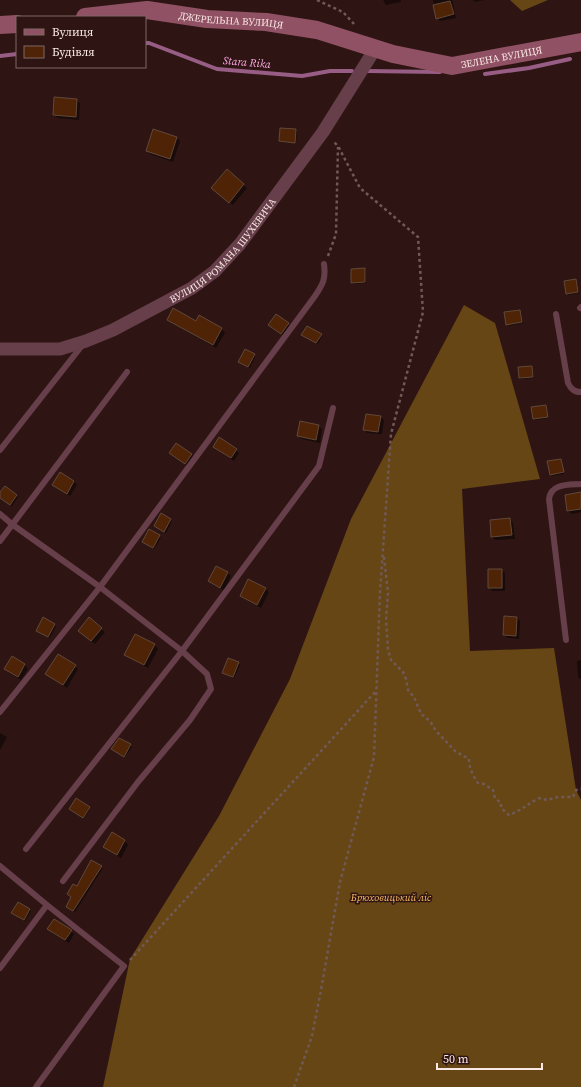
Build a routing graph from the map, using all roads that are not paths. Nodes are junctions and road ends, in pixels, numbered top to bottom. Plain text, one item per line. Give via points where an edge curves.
1 (94, 16) edge
2 (16, 24) edge
3 (0, 25) edge
4 (581, 42) edge
5 (372, 54) junction
6 (324, 264) road end
7 (556, 314) dead end
8 (86, 341) junction
9 (0, 349) edge
10 (127, 372) dead end
11 (581, 392) edge
12 (333, 408) dead end
13 (0, 450) edge
14 (581, 484) edge
15 (0, 514) edge
16 (13, 525) junction
17 (0, 541) edge
18 (100, 587) junction
19 (566, 640) dead end
20 (182, 651) junction
21 (0, 712) edge
22 (26, 848) dead end
23 (0, 866) edge
24 (63, 881) dead end
25 (47, 905) junction
26 (0, 968) edge
27 (36, 1087) edge

1 - 5 street, ДЖЕРЕЛЬНА ВУЛИЦЯ via 147,10 207,20 266,22 317,30
2 - 3 street
4 - 5 street, ЗЕЛЕНА ВУЛИЦЯ via 452,66 393,54
5 - 8 street, ВУЛИЦЯ РОМАНА ШУХЕВИЧА via 323,132 240,244 215,271 192,288 113,330
6 - 18 lane via 323,284 315,296
7 - 11 lane via 568,383 574,391
8 - 9 street, ВУЛИЦЯ РОМАНА ШУХЕВИЧА via 60,348
8 - 13 lane
10 - 16 lane
12 - 20 lane via 320,466
14 - 19 lane via 553,489 549,499
15 - 16 lane
16 - 17 lane
16 - 18 lane
18 - 20 lane
18 - 21 lane
20 - 22 lane
20 - 24 lane via 207,674 211,689 190,720 138,782
23 - 25 lane
25 - 26 lane
25 - 27 lane via 124,966

